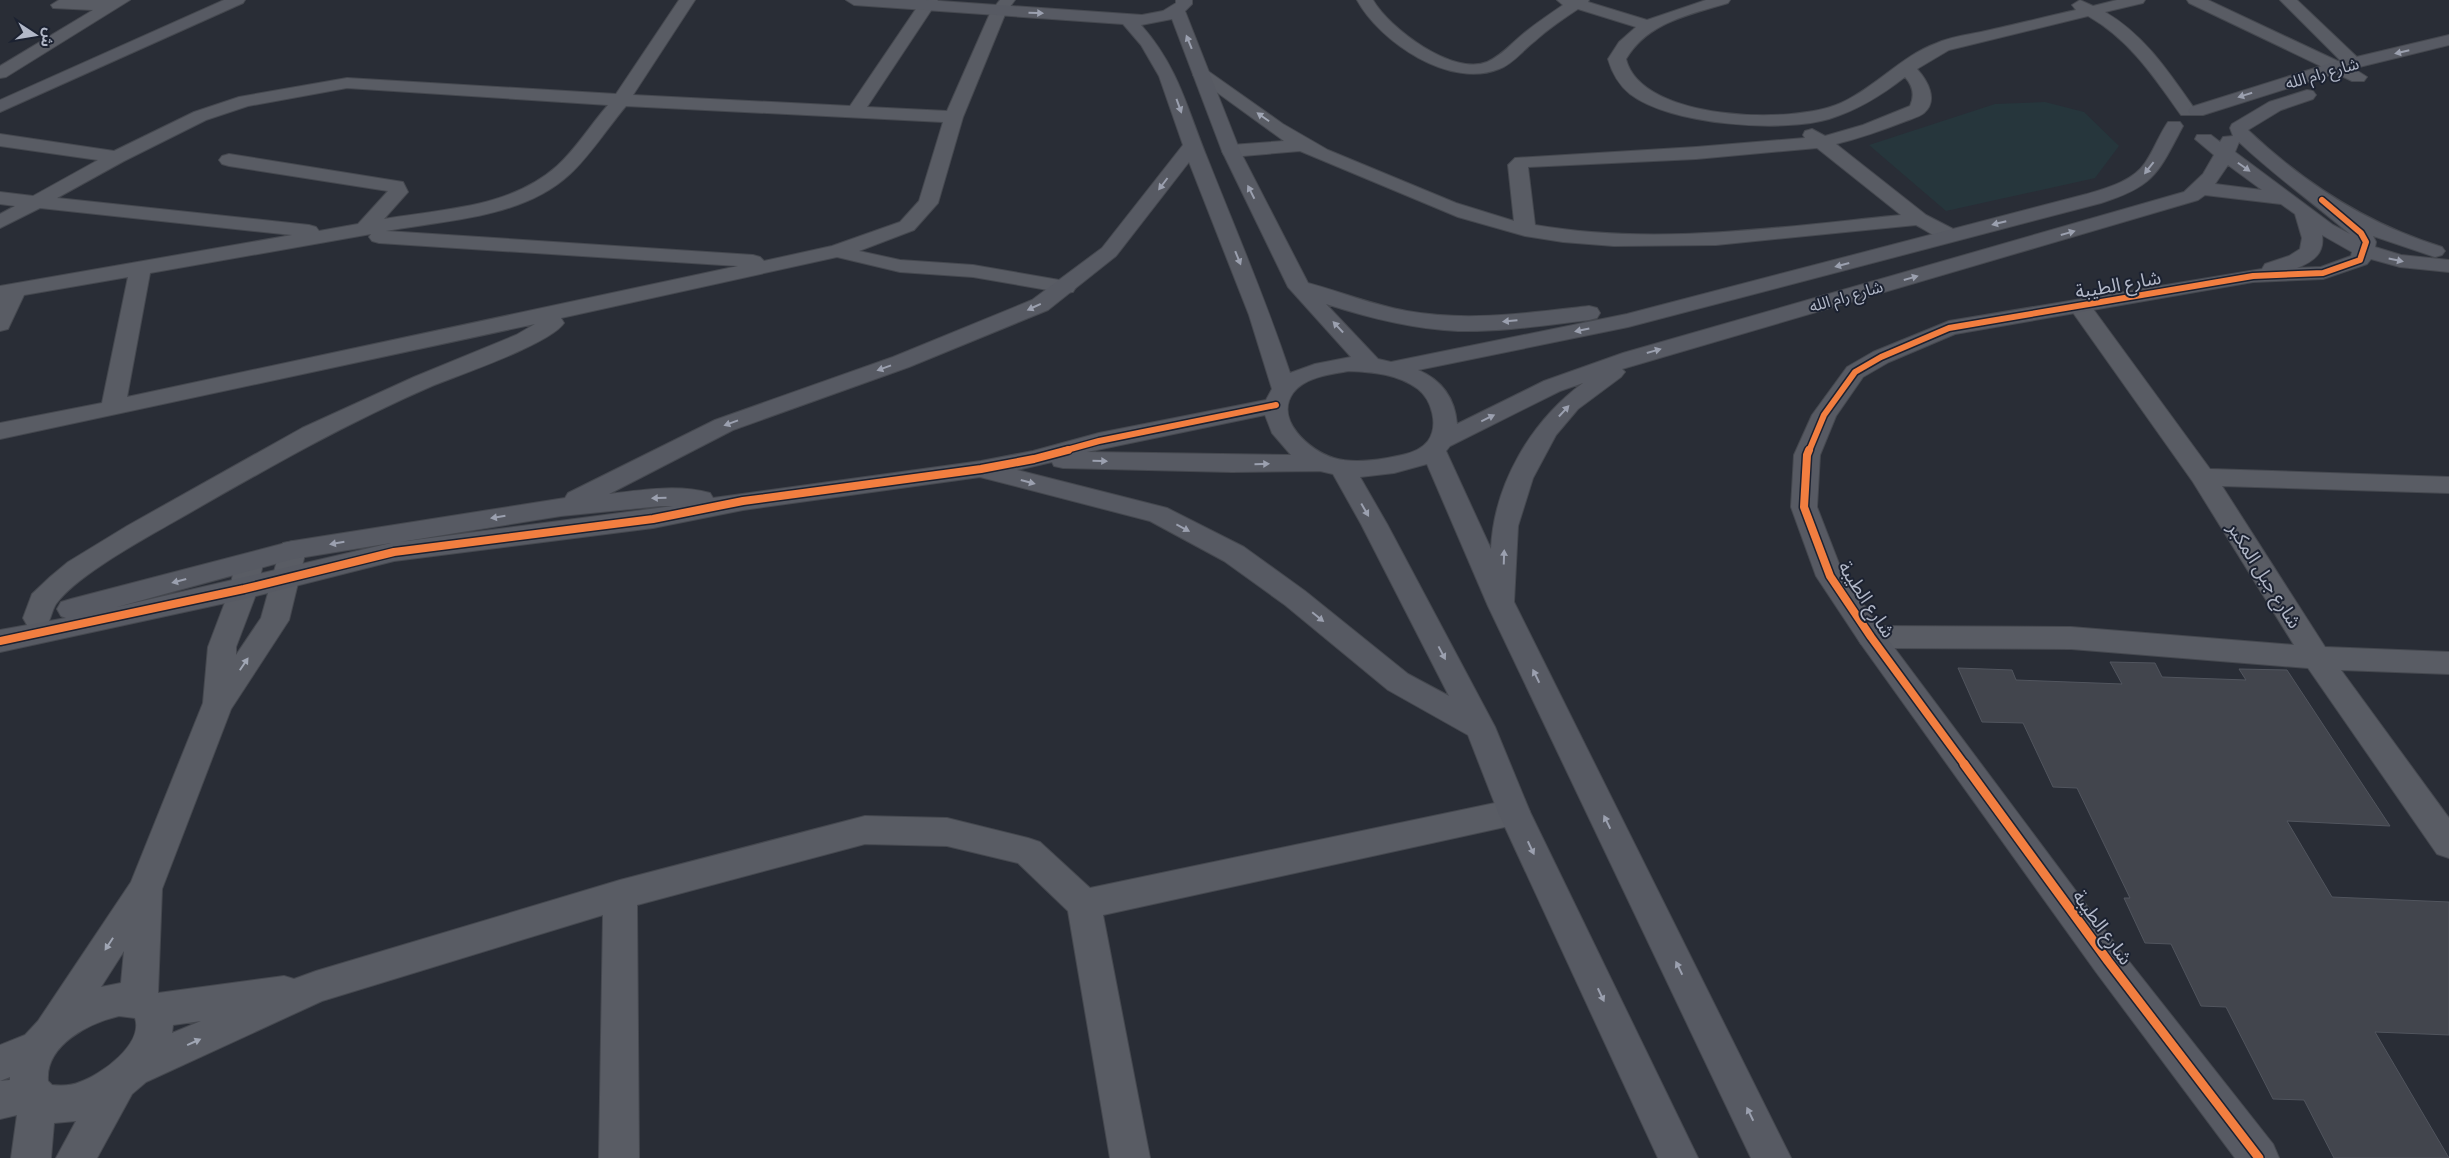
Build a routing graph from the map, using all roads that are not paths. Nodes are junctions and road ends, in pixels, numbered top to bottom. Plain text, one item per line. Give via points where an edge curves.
1 (238, 0) edge
2 (687, 0) edge
3 (854, 0) edge
4 (1092, 0) edge
5 (1365, 0) edge
6 (1722, 0) edge
7 (2071, 0) edge
8 (2137, 0) edge
9 (2195, 0) edge
10 (2288, 0) edge
11 (1575, 1) edge
12 (930, 2) edge
13 (117, 3) edge
14 (1010, 4) edge
15 (59, 5) dead end
16 (1180, 6) edge
17 (2088, 10) junction
18 (1119, 19) junction
19 (1646, 25) junction
20 (2449, 40) edge
21 (2449, 52) edge
22 (1906, 66) junction
23 (2350, 69) junction
24 (0, 73) edge
25 (1202, 75) junction
26 (621, 100) junction
27 (0, 107) edge
28 (854, 113) junction
29 (2186, 116) junction
30 (954, 117) junction
31 (1793, 122) junction
32 (2234, 139) junction
33 (0, 140) edge
34 (1823, 142) junction
35 (1192, 145) junction
36 (1303, 145) junction
37 (1231, 151) junction
38 (117, 158) junction
39 (229, 160) dead end
40 (2202, 189) junction
41 (0, 198) edge
42 (2288, 199) junction
43 (38, 200) junction
44 (2322, 200) junction
45 (2305, 214) junction
46 (1919, 219) junction
47 (0, 222) edge
48 (365, 228) junction
49 (1525, 230) junction
50 (334, 234) junction
51 (1950, 235) junction
52 (838, 251) junction
53 (2365, 251) junction
54 (2449, 254) edge
55 (784, 263) junction
56 (2449, 266) edge
57 (140, 270) junction
58 (2252, 276) junction
59 (1064, 287) junction
60 (1299, 287) junction
61 (7, 293) edge
62 (1698, 303) junction
63 (2080, 307) junction
64 (569, 311) junction
65 (0, 324) edge
66 (1631, 358) junction
67 (1370, 364) junction
68 (1396, 368) junction
69 (1280, 397) junction
70 (113, 406) junction
71 (0, 431) edge
72 (1439, 445) junction
73 (1034, 459) junction
74 (1332, 465) junction
75 (981, 469) junction
76 (2203, 477) junction
77 (2449, 485) edge
78 (743, 501) junction
79 (561, 507) junction
80 (293, 550) junction
81 (246, 576) junction
82 (286, 578) junction
83 (1502, 606) junction
84 (37, 618) junction
85 (0, 630) edge
86 (1871, 637) junction
87 (0, 641) edge
88 (2317, 658) junction
89 (2449, 663) edge
90 (217, 705) junction
91 (1480, 727) junction
92 (1514, 812) junction
93 (2449, 844) edge
94 (145, 889) junction
95 (620, 895) junction
96 (1084, 904) junction
97 (316, 987) junction
98 (145, 1006) junction
99 (45, 1040) junction
100 (0, 1063) edge
101 (126, 1075) junction
102 (23, 1098) edge
103 (31, 1158) edge
104 (76, 1158) edge
105 (619, 1158) edge
106 (1130, 1158) edge
107 (1678, 1158) edge
108 (1771, 1158) edge
109 (2259, 1158) edge

1 - 27 street
2 - 26 street
3 - 12 street
4 - 18 street via 1092,6 1098,12
5 - 11 street via 1379,23 1406,42 1436,60 1470,68 1492,66 1504,59
6 - 19 street
7 - 17 street
8 - 17 street
9 - 23 street
10 - 23 street
11 - 19 street
12 - 14 street
12 - 28 street
13 - 15 street
13 - 24 street
14 -> 18 street
14 - 30 street
16 - 18 street via 1155,19
25 -> 16 street
17 - 22 street via 1943,46
17 - 29 street via 2133,41 2158,71
18 -> 35 street via 1148,43 1168,76
19 - 31 street via 1631,38 1617,59 1623,75 1643,94 1666,104 1717,117
20 -> 23 street, شارع رام الله
21 - 23 street, شارع رام الله
22 - 31 street via 1870,95 1815,117
22 - 34 street via 1924,93 1917,110 1870,129
23 -> 29 street, شارع رام الله
23 - 32 street, شارع رام الله via 2275,106
36 -> 25 street
25 - 37 street
26 - 28 street
26 - 38 street via 340,83 221,108
26 - 48 street via 564,170 535,191 505,204
28 - 30 street
29 - 32 street via 2222,117
29 - 32 street via 2186,134 2204,139
29 -> 51 street, شارع رام الله via 2149,171 2124,186 2060,208
30 - 52 street via 928,203 921,213 907,226
31 - 34 street
32 - 40 street, شارع رام الله
32 -> 42 street
32 - 44 street via 2265,157
33 - 38 street
34 - 46 street
34 - 49 street via 1696,153 1522,162 1518,165
35 -> 59 street via 1109,252
35 -> 69 street via 1260,315
36 - 37 street
36 - 49 street via 1444,206
60 -> 37 street
38 - 43 street
39 - 48 street via 396,186 398,192
40 - 42 street
66 -> 40 street, شارع رام الله via 2170,204
41 - 43 street
42 - 45 street
43 - 47 street
43 - 50 street
44 - 53 street via 2361,233 2366,242
44 - 54 street via 2400,241
45 - 53 street
45 - 58 street, شارع الطيبة via 2314,239 2312,249 2302,259
46 - 49 street via 1712,239 1586,237
46 - 51 street
48 - 50 street
50 - 55 street
50 - 57 street
51 -> 62 street, شارع رام الله
52 - 55 street
52 - 59 street via 900,266 973,270
53 -> 56 street via 2400,260
53 - 58 street, شارع الطيبة via 2360,260 2323,273
55 - 64 street
57 - 61 street
57 - 70 street
58 - 63 street, شارع الطيبة
59 -> 79 street via 1040,305 902,362 724,425
62 -> 60 street via 1481,323 1443,323 1378,312
67 -> 60 street
61 - 65 street
62 -> 68 street, شارع رام الله
63 - 76 street, شارع جبل المكبر
63 - 86 street, شارع الطيبة via 1950,328 1880,357 1855,372 1824,415 1807,455 1804,507 1830,576
64 - 70 street via 281,374
64 - 84 street via 524,340 311,433 136,532 60,584 42,601
72 -> 66 street, شارع رام الله via 1552,386
83 -> 66 street via 1505,526 1520,478 1546,431 1570,404
67 - 68 street
67 - 69 street via 1326,368 1305,374
68 - 72 street via 1416,378 1441,401 1446,418
69 - 73 street
69 - 74 street via 1279,425 1288,439 1302,452
70 - 71 street
72 - 74 street via 1415,461 1393,466 1368,469
72 - 83 street
73 -> 74 street
73 - 75 street
74 -> 91 street via 1378,532
75 - 78 street
75 -> 91 street via 1158,514 1234,554 1295,598 1398,682
76 - 77 street
76 - 88 street, شارع جبل المكبر
78 -> 79 street via 661,497
78 - 82 street via 654,519 394,552
79 -> 80 street
80 - 81 street
80 - 82 street
81 - 82 street
81 -> 84 street
81 - 87 street via 31,636
81 - 90 street via 222,647
90 -> 82 street via 275,620
108 -> 83 street
84 - 85 street
86 - 88 street via 2071,638
86 - 109 street, شارع الطيبة via 2108,961
88 - 89 street
88 - 93 street, شارع جبل المكبر
90 - 94 street
91 - 92 street
92 - 96 street
92 -> 107 street
94 - 98 street
94 -> 99 street
95 - 96 street via 865,830 947,832 1028,852
95 - 97 street
95 - 105 street
96 - 106 street
97 - 98 street
101 -> 97 street
98 - 99 street via 119,999 96,1004 72,1016
98 - 101 street via 156,1027 149,1048
99 - 100 street
99 - 102 street via 30,1064
101 - 102 street via 97,1095 74,1103 53,1104
101 - 104 street
102 - 103 street

